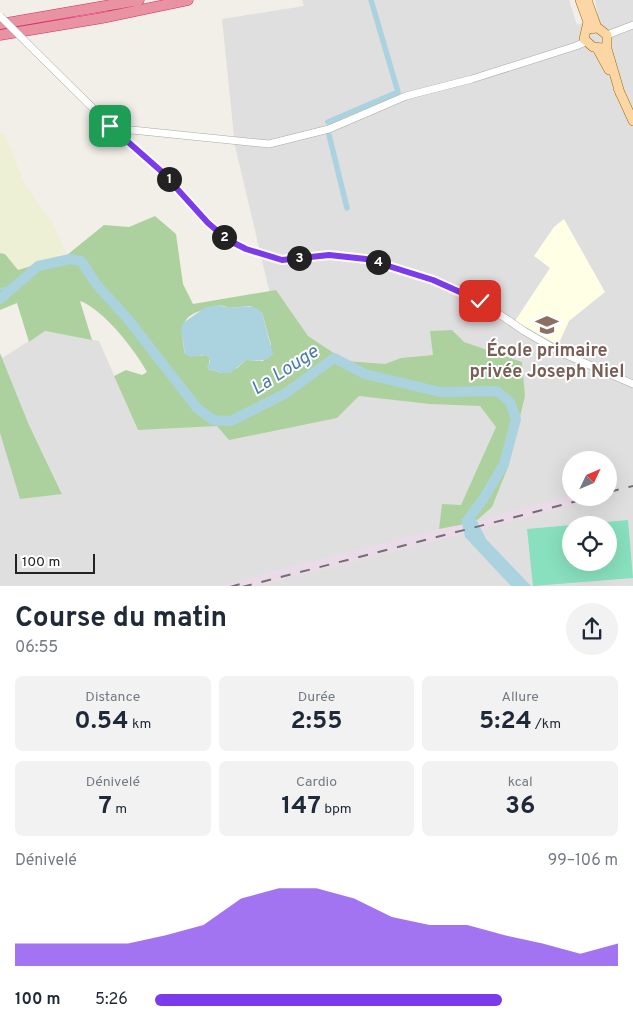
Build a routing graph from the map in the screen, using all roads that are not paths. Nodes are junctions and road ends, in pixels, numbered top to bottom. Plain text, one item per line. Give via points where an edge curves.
1 (139, 0) edge
2 (188, 0) edge
3 (580, 0) edge
4 (587, 0) edge
5 (0, 16) edge
6 (0, 24) edge
7 (633, 25) edge
8 (598, 28) junction
9 (587, 29) junction
10 (0, 35) edge
11 (607, 35) junction
12 (585, 42) junction
13 (607, 45) junction
14 (597, 48) junction
15 (620, 94) junction
16 (633, 121) edge
17 (119, 134) junction
18 (633, 384) edge

1 - 6 highway
2 - 10 highway
3 - 9 main road via 588,22
4 - 8 main road
5 - 17 street, bridge
7 - 11 street
8 - 9 main road
8 - 11 main road
9 - 12 main road
11 - 13 main road
12 - 14 main road
12 - 17 street via 472,79 406,96 329,129 270,144 132,130
13 - 14 main road
13 - 15 main road
14 - 15 main road
15 - 16 main road
17 - 18 street via 161,171 208,223 228,240 246,249 282,260 329,255 366,259 433,280 480,301 560,352

